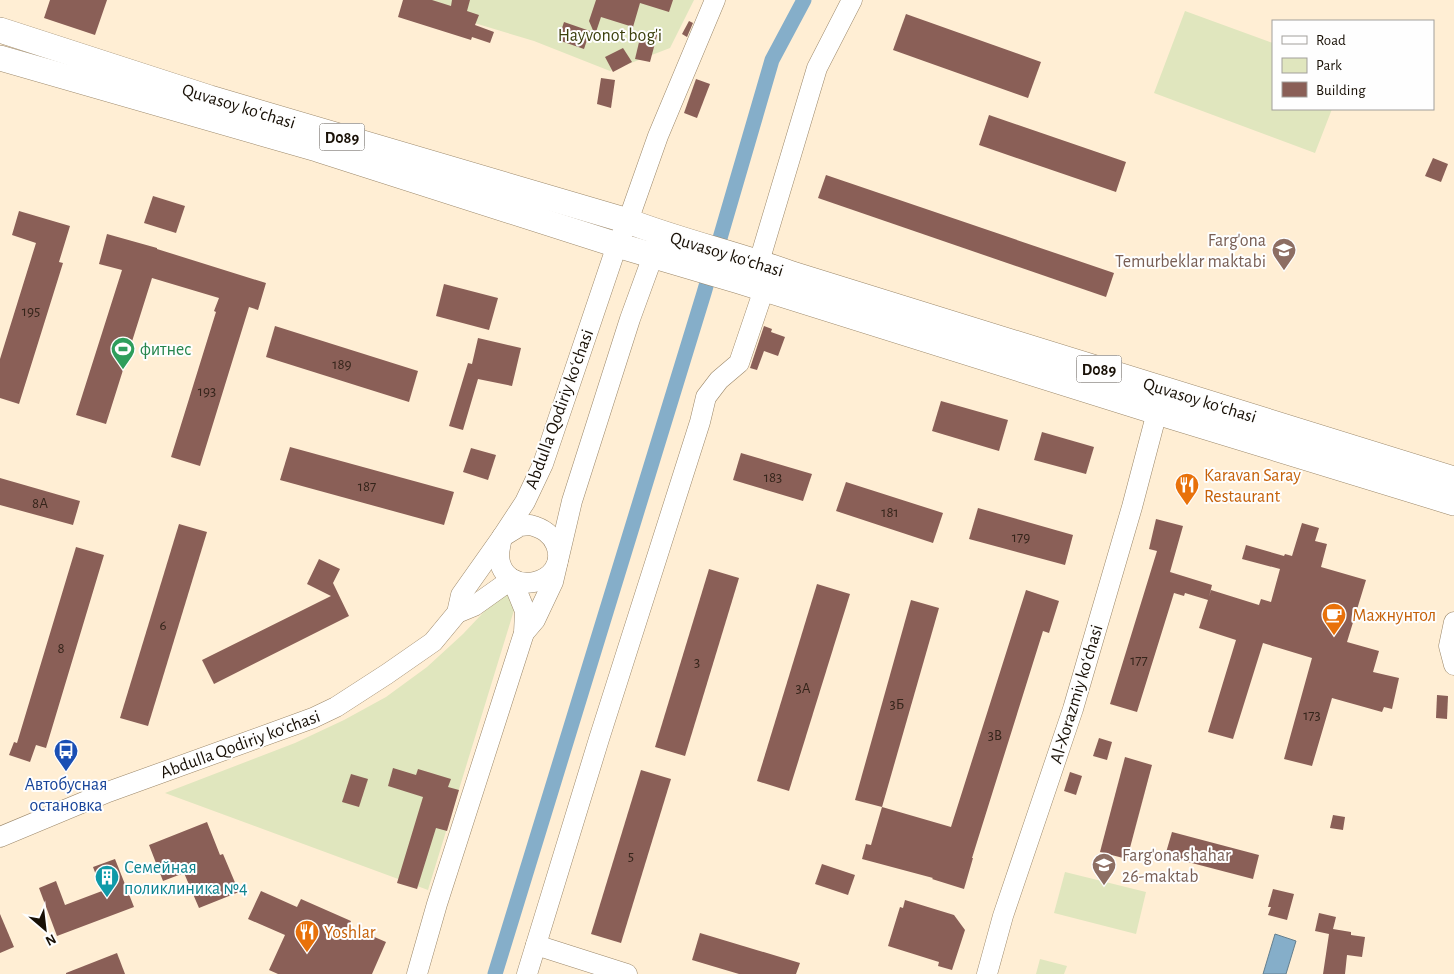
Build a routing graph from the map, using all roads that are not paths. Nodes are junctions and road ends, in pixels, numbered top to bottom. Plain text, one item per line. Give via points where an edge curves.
1 (715, 0) edge
2 (852, 0) edge
3 (0, 30) edge
4 (0, 58) edge
5 (628, 221) junction
6 (617, 245) junction
7 (657, 245) junction
8 (753, 276) junction
9 (1156, 412) junction
10 (1454, 479) edge
11 (1454, 503) edge
12 (502, 537) junction
13 (558, 558) junction
14 (512, 579) junction
15 (457, 613) junction
16 (1454, 622) edge
17 (524, 633) junction
18 (1454, 665) edge
19 (0, 837) edge
20 (536, 945) junction
21 (417, 974) edge
22 (527, 974) edge
23 (627, 974) edge
24 (987, 974) edge

1 - 5 street, Abdulla Qodiriy koʻchasi via 658,136
2 - 8 street via 817,68
3 - 5 main road, Quvasoy koʻchasi / D089 via 210,98
4 - 6 main road, Quvasoy koʻchasi / D089 via 317,150
5 - 6 street, Abdulla Qodiriy koʻchasi
5 - 7 main road, Quvasoy koʻchasi / D089
6 - 7 main road, Quvasoy koʻchasi / D089
6 - 12 street, Abdulla Qodiriy koʻchasi via 544,464
7 - 8 main road, Quvasoy koʻchasi / D089
7 - 13 street, Abdulla Qodiriy koʻchasi via 572,501
8 - 9 main road, Quvasoy koʻchasi / D089
8 - 10 main road, Quvasoy koʻchasi / D089 via 792,274
8 - 20 street via 739,363 706,397
9 - 11 main road, Quvasoy koʻchasi / D089
9 - 24 street, Al-Xorazmiy koʻchasi via 1073,709 1003,916
12 - 13 street via 520,526 540,527 554,539
12 - 14 street via 500,564
12 - 15 street, Abdulla Qodiriy koʻchasi via 461,595
13 - 14 street via 549,576 540,581 531,584
13 - 17 street, Abdulla Qodiriy koʻchasi via 553,582 535,620
14 - 15 street, Abdulla Qodiriy koʻchasi via 474,606
14 - 17 street, Abdulla Qodiriy koʻchasi via 525,611
15 - 19 street, Abdulla Qodiriy koʻchasi via 433,642 336,707 108,792
16 - 18 street via 1449,646
17 - 21 street, Abdulla Qodiriy koʻchasi
20 - 22 street
20 - 23 street

